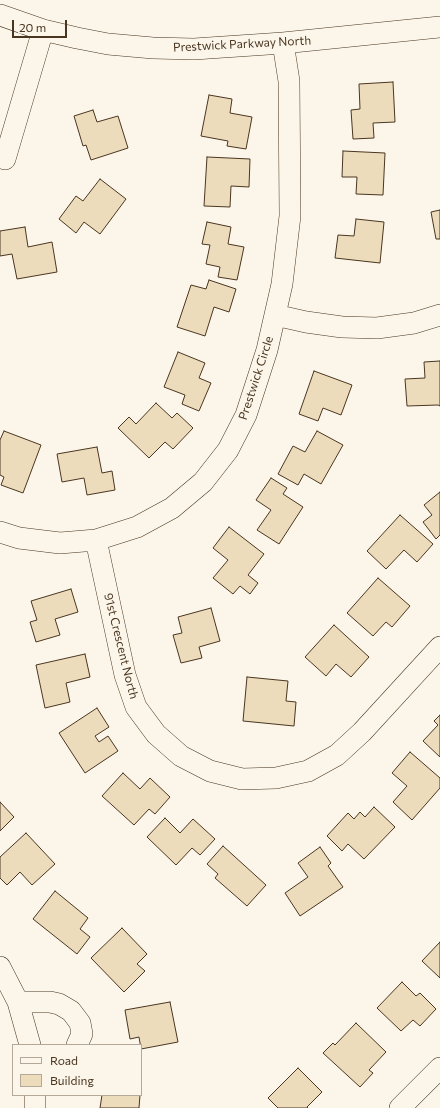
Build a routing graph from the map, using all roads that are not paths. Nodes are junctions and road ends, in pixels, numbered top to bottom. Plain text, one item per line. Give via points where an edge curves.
1 (0, 15) edge
2 (440, 27) edge
3 (43, 30) junction
4 (284, 43) junction
5 (5, 160) dead end
6 (275, 315) junction
7 (440, 315) edge
8 (0, 532) edge
9 (96, 540) junction
10 (440, 647) edge
11 (0, 967) edge
12 (18, 1002) junction
13 (30, 1044) edge
14 (77, 1044) edge
15 (440, 1068) edge
16 (35, 1096) edge
17 (35, 1108) edge
18 (400, 1108) edge

1 - 3 street, Prestwick Parkway North
2 - 4 street, Prestwick Parkway North
3 - 4 street, Prestwick Parkway North via 108,44 153,48 194,49
3 - 5 street
4 - 6 street, Prestwick Circle via 289,81 290,216 282,284
6 - 7 street via 342,327 378,328 414,323
6 - 9 street, Prestwick Circle via 267,350 246,414 228,450 204,482 172,508 137,527
8 - 9 street, Prestwick Circle via 19,538 60,543
9 - 10 street, 91st Crescent North via 125,675 136,707 156,734 181,756 210,771 242,779 276,778 308,771 337,755 362,732
11 - 12 street
12 - 13 street
12 - 14 street via 50,1002 71,1011 80,1023 82,1034
15 - 18 street
16 - 17 street

